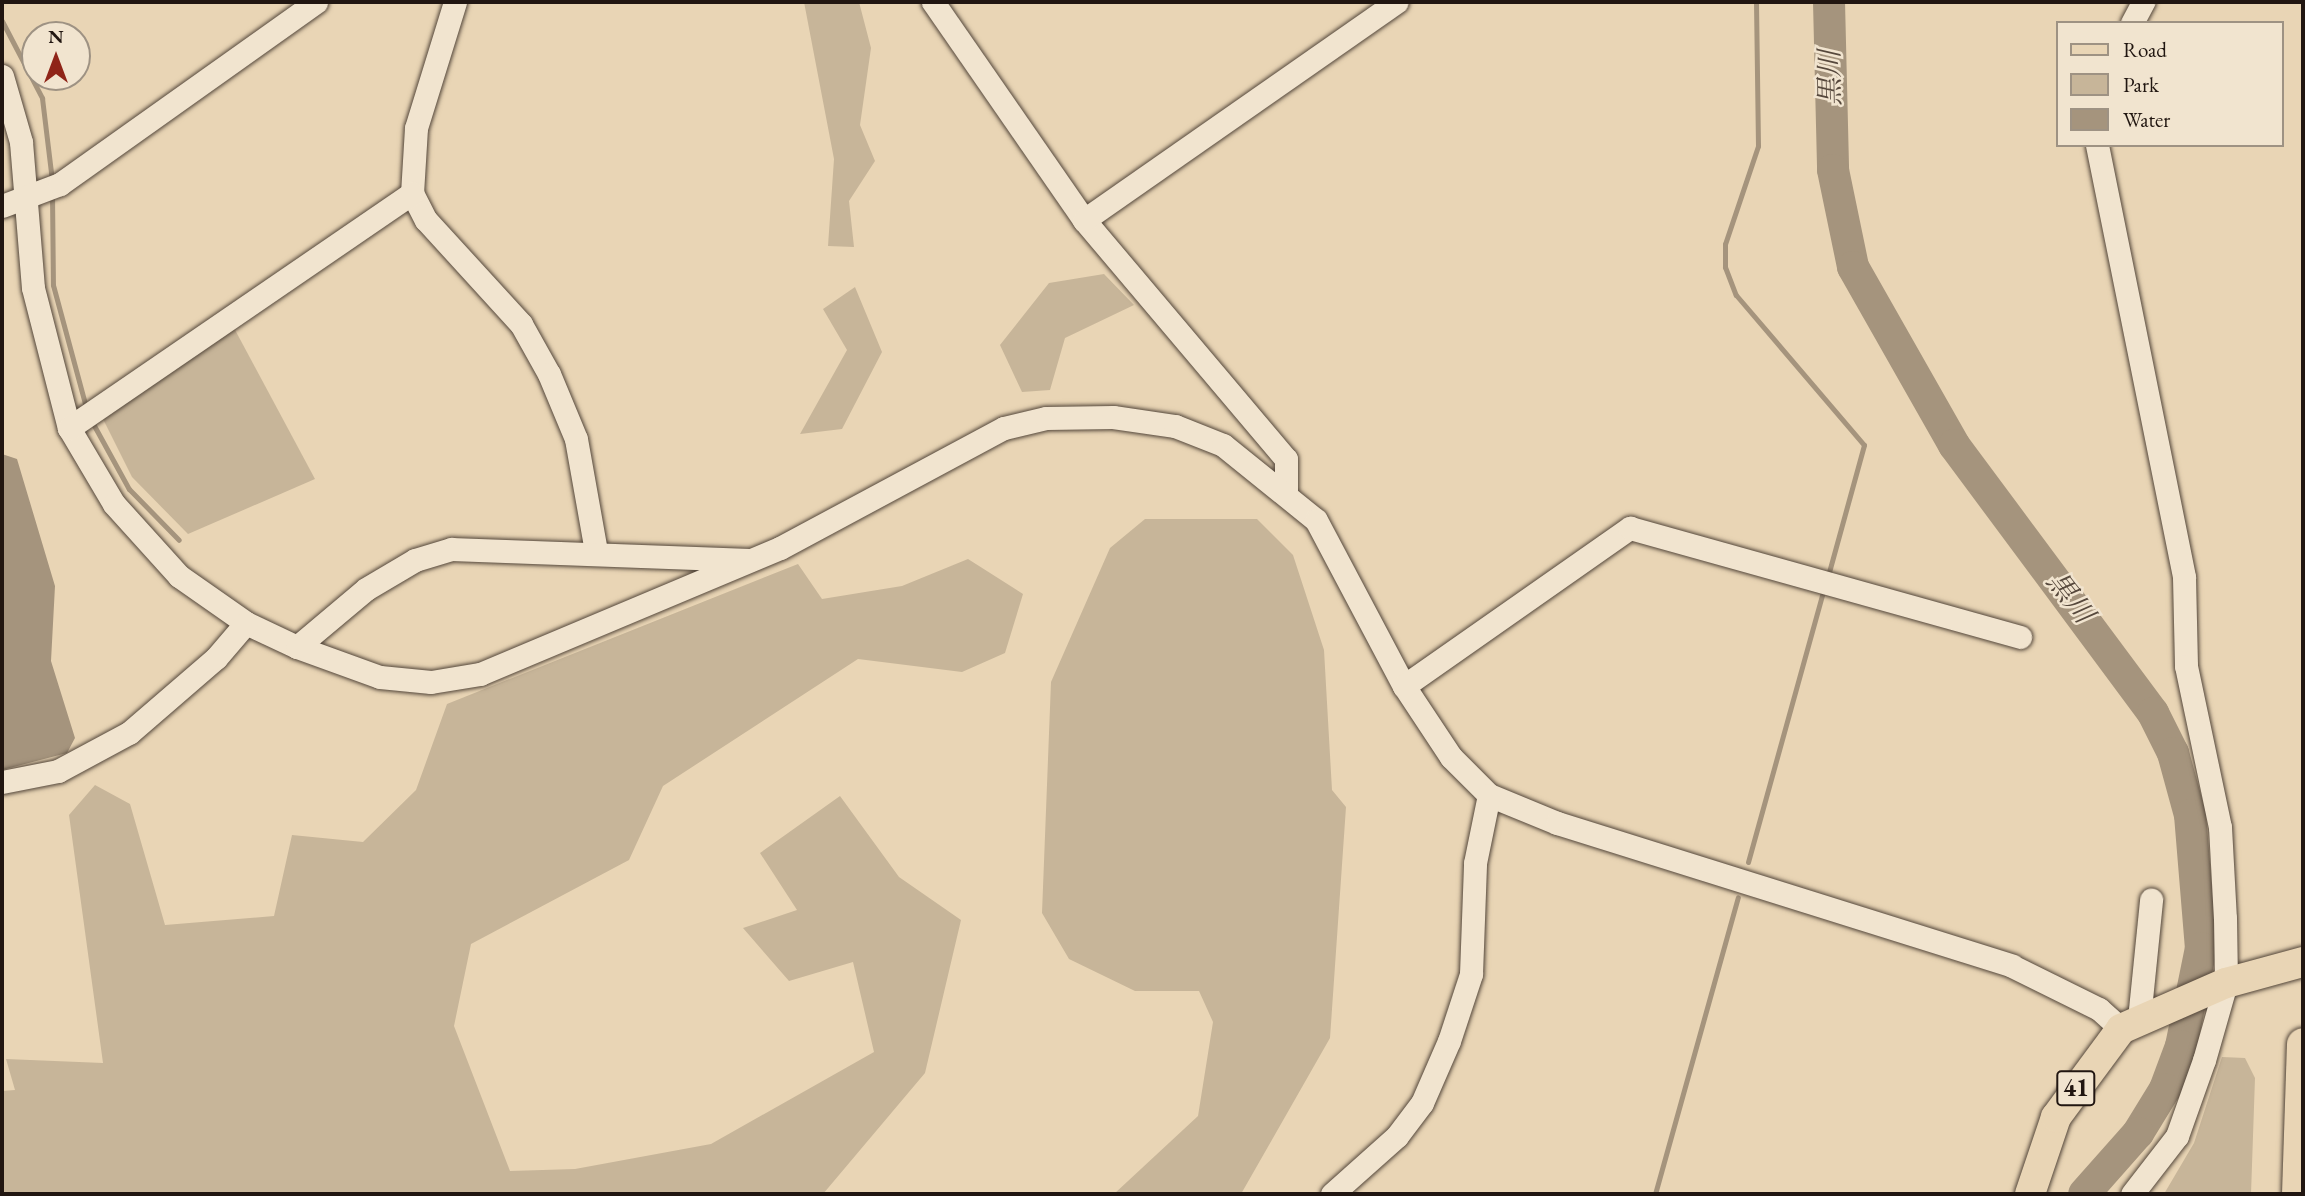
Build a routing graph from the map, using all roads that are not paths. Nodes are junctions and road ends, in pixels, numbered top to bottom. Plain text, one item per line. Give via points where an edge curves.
1 (316, 2) edge
2 (455, 2) edge
3 (933, 2) edge
4 (1396, 2) edge
5 (2143, 2) edge
6 (2133, 21) edge
7 (2, 76) edge
8 (2096, 147) edge
9 (411, 192) junction
10 (26, 199) junction
11 (2, 206) edge
12 (1084, 220) junction
13 (69, 428) junction
14 (1286, 492) junction
15 (596, 551) junction
16 (750, 561) junction
17 (246, 623) junction
18 (2020, 637) dead end
19 (297, 647) junction
20 (1404, 687) junction
21 (2, 782) edge
22 (1489, 795) junction
23 (2151, 900) dead end
24 (2303, 962) edge
25 (2220, 985) junction
26 (2139, 1019) junction
27 (2303, 1044) edge
28 (1332, 1194) edge
29 (2030, 1194) edge
30 (2132, 1194) edge
31 (2298, 1194) edge

1 - 10 street via 61,184
2 - 9 street via 416,128
3 - 12 street
4 - 12 street
5 - 6 street
7 - 10 street via 21,142
8 - 25 street via 2185,577 2186,666 2220,827
9 - 13 street
9 - 15 street via 426,220 521,324 549,374 576,439
10 - 11 street
10 - 13 street via 35,301
12 - 14 street via 1286,459
13 - 17 street via 114,503 170,565
14 - 16 street via 1223,445 1175,426 1113,417 1046,418 961,446
14 - 20 street via 1316,520
15 - 16 street
15 - 19 street via 451,550 415,561 366,589
16 - 19 street via 480,674 431,682 380,677
17 - 19 street
17 - 21 street via 216,659 129,733 58,771
18 - 20 street via 1630,528
20 - 22 street via 1451,757
22 - 26 street via 1557,823 2012,966 2099,1009
22 - 28 street via 1475,863 1471,974 1449,1041 1406,1125
23 - 26 street
24 - 25 main road
25 - 26 main road
25 - 30 street via 2178,1136
26 - 29 main road, 41 via 2056,1117
27 - 31 highway

